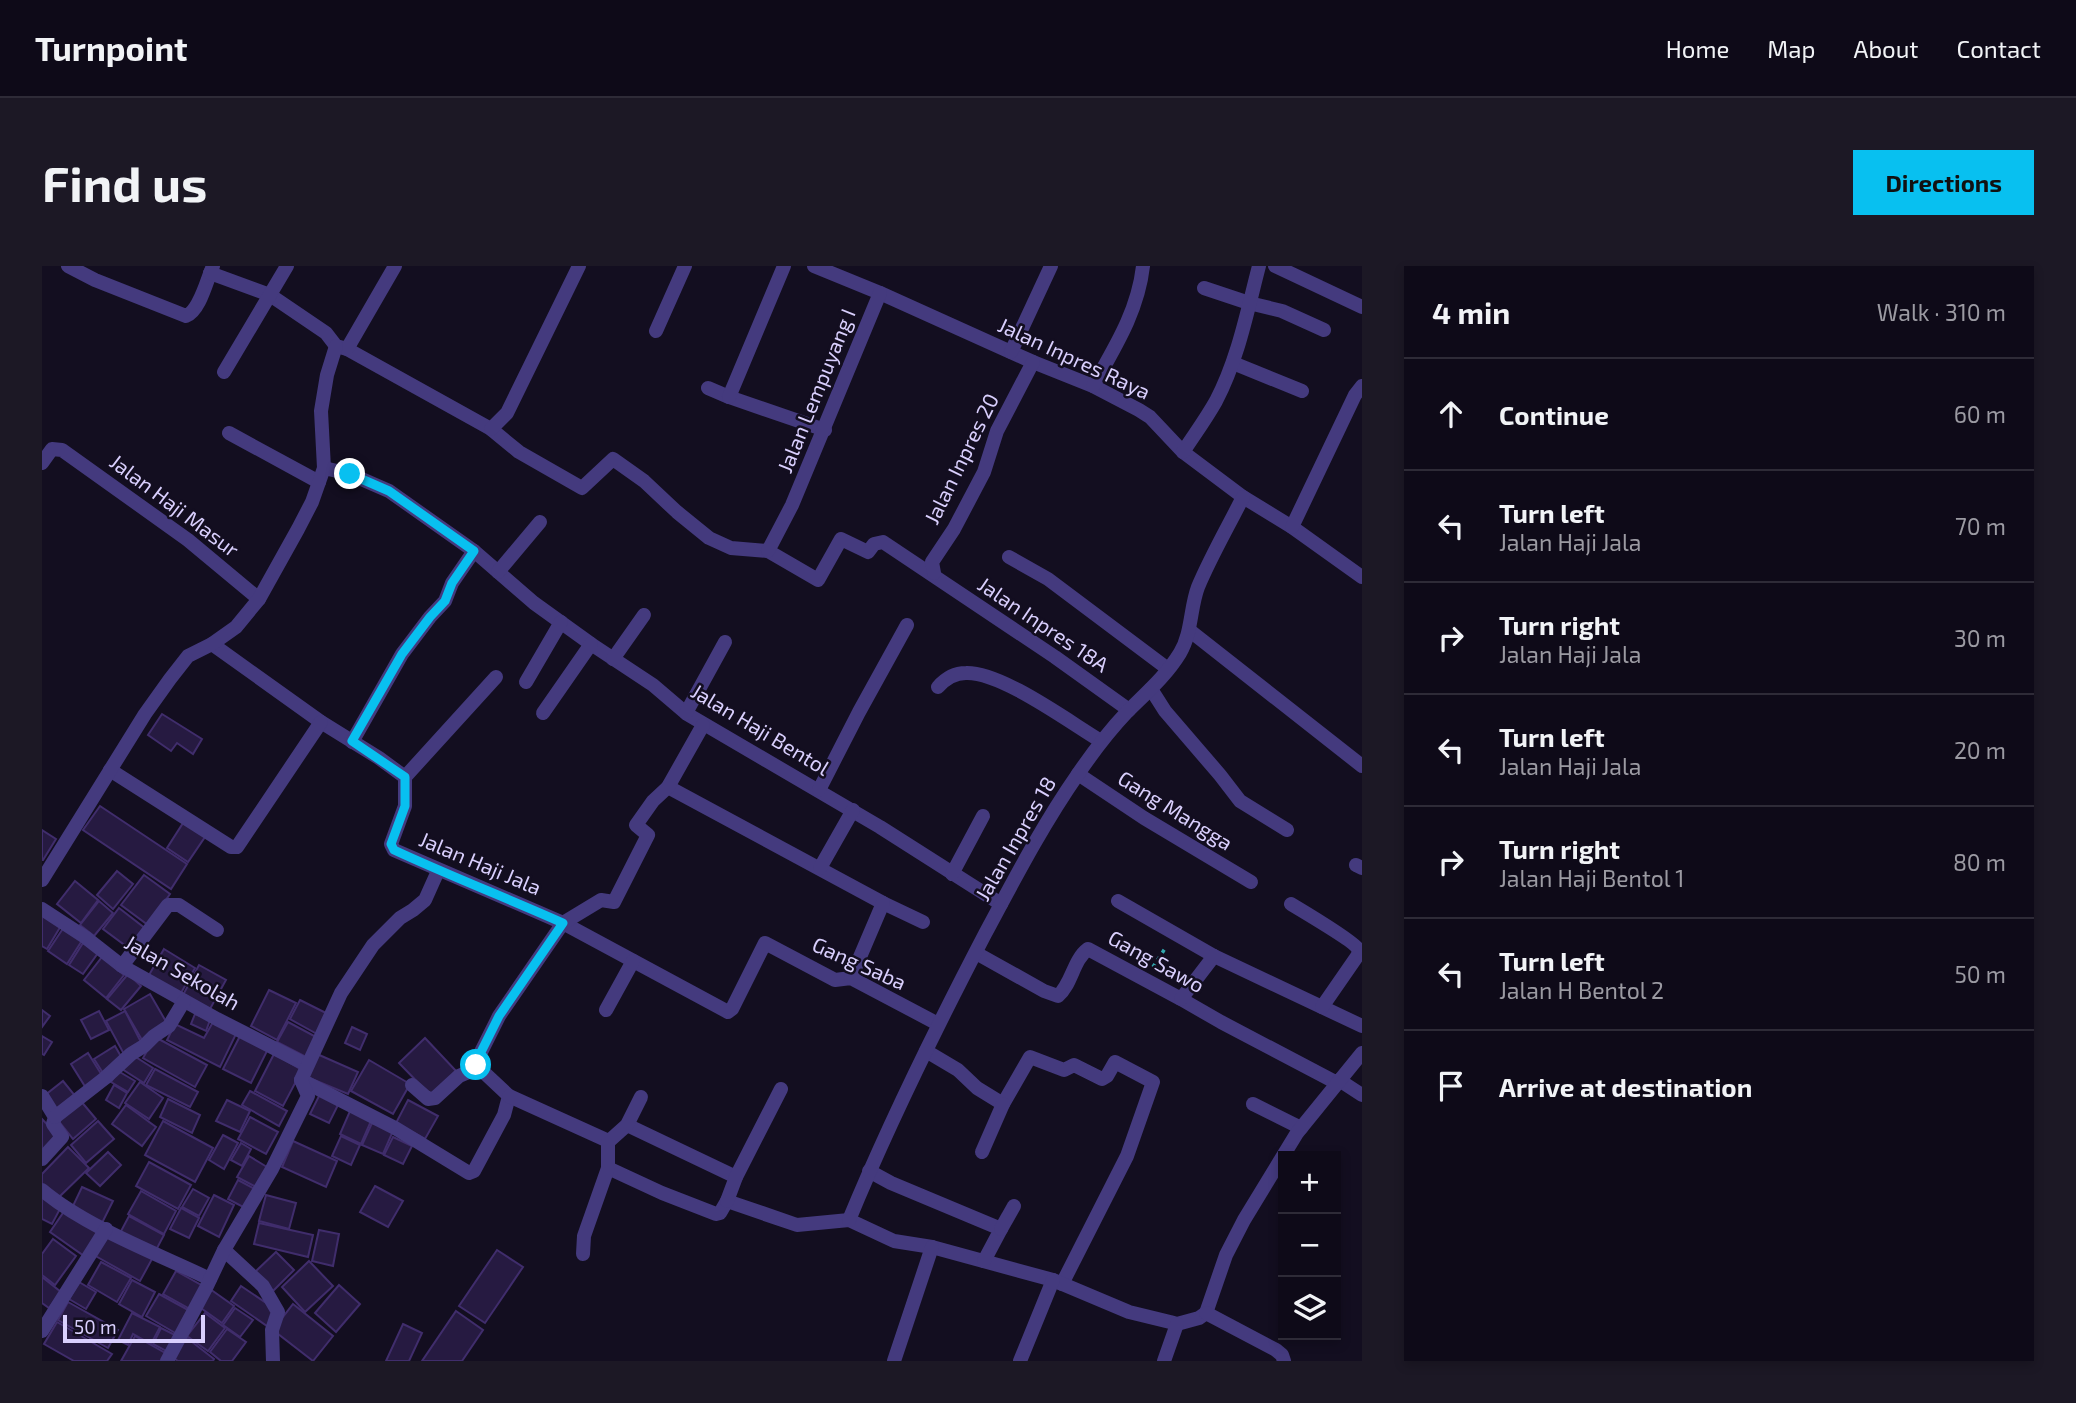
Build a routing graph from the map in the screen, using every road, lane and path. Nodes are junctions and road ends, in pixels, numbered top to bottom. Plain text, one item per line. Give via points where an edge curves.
1 (68, 266) edge
2 (287, 266) edge
3 (395, 266) edge
4 (579, 266) edge
5 (685, 266) edge
6 (784, 266) edge
7 (814, 266) edge
8 (1051, 266) edge
9 (1143, 266) edge
10 (1259, 266) edge
11 (1275, 266) edge
12 (212, 269) edge
13 (98, 273) edge
14 (1204, 288) dead end
15 (880, 293) junction
16 (270, 295) junction
17 (1250, 303) junction
18 (1362, 307) edge
19 (1324, 330) dead end
20 (656, 331) dead end
21 (341, 347) junction
22 (1011, 352) junction
23 (1032, 362) junction
24 (1233, 363) junction
25 (224, 372) dead end
26 (1093, 386) junction
27 (1362, 386) edge
28 (708, 387) dead end
29 (1302, 391) dead end
30 (729, 397) junction
31 (491, 429) junction
32 (825, 430) junction
33 (229, 433) dead end
34 (1183, 452) junction
35 (42, 463) edge
36 (324, 468) junction
37 (319, 482) junction
38 (1243, 497) junction
39 (540, 522) dead end
40 (1292, 527) junction
41 (474, 551) junction
42 (768, 551) junction
43 (1009, 557) dead end
44 (498, 572) junction
45 (934, 573) junction
46 (1362, 577) edge
47 (259, 599) junction
48 (644, 615) dead end
49 (561, 622) junction
50 (907, 625) dead end
51 (1189, 630) junction
52 (725, 642) dead end
53 (212, 644) junction
54 (590, 644) junction
55 (613, 659) junction
56 (1168, 669) junction
57 (496, 677) dead end
58 (526, 682) dead end
59 (937, 687) dead end
60 (1151, 689) junction
61 (1129, 710) junction
62 (543, 713) dead end
63 (686, 713) junction
64 (321, 722) junction
65 (703, 725) junction
66 (352, 741) junction
67 (1101, 741) junction
68 (1362, 766) edge
69 (110, 770) junction
70 (1078, 774) junction
71 (405, 777) junction
72 (668, 787) junction
73 (818, 790) junction
74 (853, 810) junction
75 (982, 817) dead end
76 (1287, 830) dead end
77 (820, 869) junction
78 (439, 871) junction
79 (952, 874) junction
80 (42, 880) edge
81 (1251, 882) dead end
82 (1118, 901) dead end
83 (883, 903) junction
84 (1001, 904) junction
85 (1290, 904) dead end
86 (42, 909) edge
87 (923, 922) dead end
88 (563, 923) junction
89 (217, 930) dead end
90 (1175, 934) junction
91 (764, 943) joint
92 (976, 953) junction
93 (1214, 956) junction
94 (633, 961) junction
95 (122, 966) junction
96 (851, 978) junction
97 (1144, 979) junction
98 (1181, 999) junction
99 (184, 1001) junction
100 (1322, 1007) junction
101 (606, 1010) dead end
102 (938, 1024) junction
103 (1362, 1026) edge
104 (926, 1051) junction
105 (1362, 1053) edge
106 (307, 1065) junction
107 (478, 1068) junction
108 (302, 1080) junction
109 (1338, 1082) junction
110 (412, 1085) dead end
111 (781, 1089) dead end
112 (1362, 1095) edge
113 (42, 1096) edge
114 (509, 1096) junction
115 (641, 1097) dead end
116 (1003, 1104) junction
117 (1254, 1104) dead end
118 (55, 1117) junction
119 (627, 1125) junction
120 (1301, 1128) junction
121 (608, 1142) junction
122 (982, 1152) dead end
123 (42, 1159) edge
124 (608, 1168) junction
125 (869, 1171) junction
126 (736, 1177) junction
127 (42, 1190) edge
128 (727, 1201) junction
129 (1014, 1206) dead end
130 (849, 1220) junction
131 (106, 1229) junction
132 (1002, 1229) junction
133 (932, 1247) junction
134 (224, 1250) junction
135 (583, 1254) dead end
136 (984, 1261) junction
137 (210, 1279) junction
138 (1058, 1282) junction
139 (1206, 1313) junction
140 (1177, 1324) junction
141 (42, 1331) edge
142 (167, 1361) edge
143 (273, 1361) edge
144 (894, 1361) edge
145 (1020, 1361) edge
146 (1164, 1361) edge
147 (1284, 1361) edge

1 - 13 street
2 - 16 street
3 - 21 street
4 - 31 street via 507,413
5 - 20 street
6 - 30 street
7 - 15 street, Jalan Inpres Raya
8 - 22 street
9 - 26 street via 1128,324
10 - 17 street
11 - 18 street
12 - 13 street via 197,306 186,316
12 - 16 street
14 - 17 street
15 - 22 street, Jalan Inpres Raya
15 - 32 street, Jalan Lempuyang I
16 - 21 street
16 - 25 street
17 - 19 street
17 - 24 street
21 - 31 street
21 - 36 street via 327,375 321,411
22 - 23 street, Jalan Inpres Raya
23 - 26 street, Jalan Inpres Raya
23 - 45 street, Jalan Inpres 20 via 997,430 984,472 932,562
24 - 29 street
24 - 34 street via 1216,401
26 - 34 street, Jalan Inpres Raya via 1150,417
27 - 40 street
28 - 30 street
30 - 32 street
31 - 42 street via 519,452 582,488 613,459 709,538 731,548
32 - 42 street, Jalan Lempuyang I
33 - 37 street
34 - 38 street, Jalan Inpres Raya
35 - 47 street, Jalan Haji Masur via 52,449 62,450 188,540
36 - 37 street
36 - 41 street, Jalan Haji Bentol via 389,491
37 - 47 street
38 - 40 street, Jalan Inpres Raya
38 - 51 street, Jalan Inpres 18 via 1197,590
39 - 44 street
40 - 46 street, Jalan Inpres Raya
41 - 44 street, Jalan Haji Bentol
41 - 66 street via 445,601 402,654
42 - 45 street, Jalan Inpres 18A via 818,580 841,538 868,552 883,541
43 - 56 street via 1048,579
44 - 49 street, Jalan Haji Bentol
45 - 61 street, Jalan Inpres 18A
47 - 53 street via 236,627
48 - 55 street
49 - 54 street, Jalan Haji Bentol
49 - 58 street
50 - 73 street
51 - 56 street, Jalan Inpres 18
51 - 68 street
52 - 63 street
53 - 64 street
53 - 69 street via 188,656
54 - 55 street, Jalan Haji Bentol
54 - 62 street
55 - 63 street, Jalan Haji Bentol
56 - 60 street, Jalan Inpres 18
57 - 71 street
59 - 67 street via 966,673 1007,683
60 - 61 street, Jalan Inpres 18
60 - 76 street via 1240,801
61 - 67 street, Jalan Inpres 18
63 - 65 street, Jalan Haji Bentol
64 - 66 street
64 - 69 street via 237,847
65 - 72 street
65 - 73 street, Jalan Haji Bentol
66 - 71 street
67 - 70 street, Jalan Inpres 18
69 - 80 street
70 - 81 street, Gang Mangga
70 - 84 street, Jalan Inpres 18
71 - 78 street, Jalan Haji Jala via 405,806 392,847
72 - 77 street
72 - 88 street via 636,825 648,835 614,902 601,900
73 - 74 street, Jalan Haji Bentol
74 - 77 street
74 - 79 street, Jalan Haji Bentol
75 - 79 street
77 - 83 street
78 - 88 street, Jalan Haji Jala
78 - 106 street via 425,900 373,945 341,993
79 - 84 street, Jalan Haji Bentol
82 - 90 street
83 - 87 street
83 - 96 street
84 - 92 street, Jalan Inpres 18
85 - 100 street via 1359,951
86 - 95 street, Jalan Sekolah
88 - 94 street, Jalan Haji Jala
88 - 107 street via 499,1016 477,1060
89 - 95 street via 179,905 168,905
90 - 93 street
90 - 97 path
91 - 94 street, Jalan Haji Jala via 729,1012
91 - 96 street, Gang Saba via 835,980
92 - 97 street, Gang Sawo via 1053,996 1064,991 1088,949
92 - 102 street, Jalan Inpres 18
93 - 98 street
93 - 100 street
94 - 101 street
95 - 99 street, Jalan Sekolah
96 - 102 street, Gang Saba
97 - 98 street, Gang Sawo
98 - 109 street, Gang Sawo
99 - 106 street, Jalan Sekolah
99 - 118 street via 169,1026
100 - 103 street
102 - 104 street, Jalan Inpres 18
104 - 116 street
104 - 125 street, Jalan Inpres 18
105 - 109 street
106 - 108 street
107 - 110 street via 458,1076 435,1098 428,1099
107 - 114 street
108 - 114 street via 469,1173 504,1115
108 - 134 street via 308,1096
109 - 112 street, Gang Sawo
109 - 120 street
111 - 126 street
113 - 118 street
114 - 121 street
115 - 119 street
116 - 122 street
116 - 138 street via 1030,1057 1064,1070 1074,1065 1102,1079 1115,1062 1153,1082 1127,1156
117 - 120 street
118 - 123 street via 53,1124 62,1137
119 - 121 street
119 - 126 street
120 - 139 street via 1226,1255
121 - 124 street
124 - 128 street via 716,1214
124 - 135 street via 584,1236
125 - 130 street, Jalan Inpres 18
125 - 132 street
126 - 128 street
127 - 131 street
128 - 130 street via 797,1225
129 - 132 street
130 - 133 street via 894,1241
131 - 137 street
131 - 141 street
132 - 136 street
133 - 136 street
133 - 144 street
134 - 137 street
134 - 143 street via 264,1286 278,1312 272,1331
136 - 138 street
137 - 142 street
138 - 140 street via 1129,1312
138 - 145 street
139 - 140 street
139 - 147 street via 1276,1350
140 - 146 street

